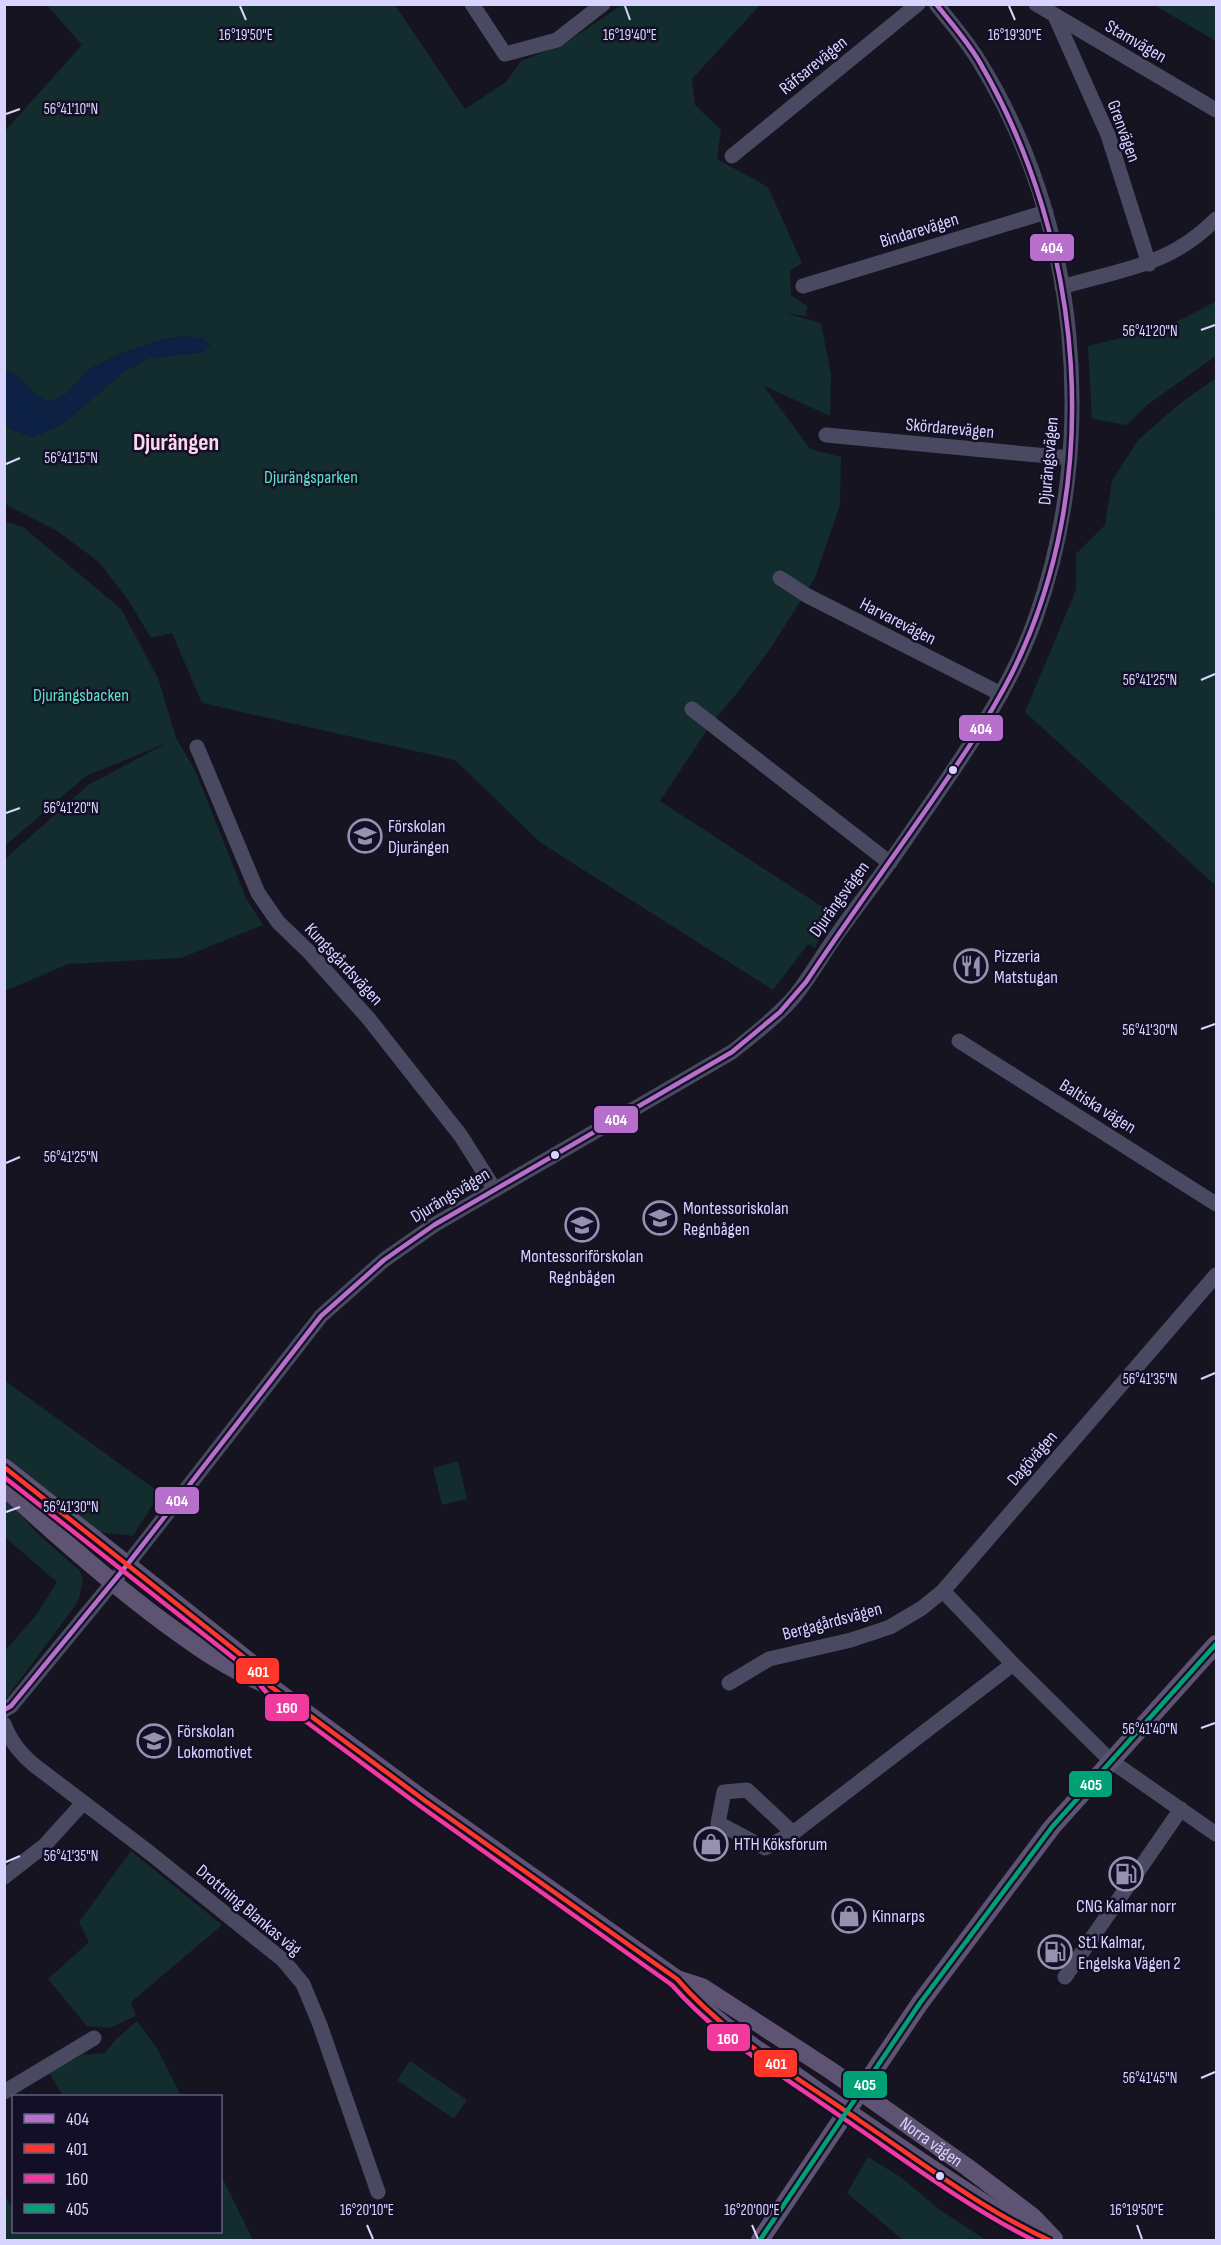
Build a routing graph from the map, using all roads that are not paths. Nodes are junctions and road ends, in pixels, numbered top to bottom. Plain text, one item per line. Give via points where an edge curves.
1 (472, 4) edge
2 (603, 4) edge
3 (918, 4) edge
4 (936, 4) edge
5 (1035, 4) edge
6 (1055, 15) junction
7 (1216, 110) edge
8 (732, 156) dead end
9 (1046, 212) junction
10 (1216, 219) edge
11 (1149, 264) junction
12 (803, 286) dead end
13 (1062, 287) junction
14 (826, 435) dead end
15 (1070, 458) junction
16 (780, 578) dead end
17 (1001, 694) junction
18 (692, 709) dead end
19 (197, 747) dead end
20 (890, 863) junction
21 (959, 1041) dead end
22 (495, 1190) junction
23 (1216, 1204) edge
24 (1216, 1275) edge
25 (4, 1467) edge
26 (4, 1487) edge
27 (127, 1565) junction
28 (112, 1583) junction
29 (943, 1591) junction
30 (1216, 1644) edge
31 (1013, 1664) junction
32 (729, 1683) dead end
33 (270, 1686) junction
34 (4, 1710) edge
35 (4, 1724) edge
36 (1111, 1761) junction
37 (83, 1803) junction
38 (1181, 1809) junction
39 (793, 1833) junction
40 (1216, 1833) edge
41 (4, 1877) edge
42 (1065, 1977) dead end
43 (677, 1979) junction
44 (94, 2038) dead end
45 (860, 2091) junction
46 (4, 2092) edge
47 (846, 2111) junction
48 (378, 2193) dead end
49 (760, 2241) edge
50 (1048, 2241) edge
51 (1056, 2241) edge

1 - 2 street via 505,54 557,40
3 - 8 street, Räfsarevägen
4 - 9 street, Djurängsvägen via 979,60 1000,99
5 - 6 street, Stamvägen
6 - 7 street, Stamvägen
6 - 11 street, Grenvägen via 1108,135
9 - 12 street, Bindarevägen
9 - 13 street, Djurängsvägen
10 - 11 street via 1196,237
11 - 13 street
13 - 15 street, Djurängsvägen via 1073,386
14 - 15 street, Skördarevägen
15 - 17 street, Djurängsvägen via 1059,532 1036,618
16 - 17 street, Harvarevägen
17 - 20 street, Djurängsvägen
18 - 20 street
19 - 22 street, Kungsgårdsvägen via 258,893 278,922 369,1019 461,1136
20 - 22 street, Djurängsvägen via 794,997 764,1026 732,1052
21 - 23 street, Baltiska vägen
22 - 27 street, Djurängsvägen via 384,1260 321,1316
24 - 29 street, Dagövägen
25 - 27 main road, Norra vägen
26 - 28 main road, Norra vägen
27 - 28 street
27 - 33 main road, Norra vägen via 250,1662
28 - 33 main road, Norra vägen via 189,1641 240,1674
28 - 34 street
29 - 31 street
29 - 32 street, Bergagårdsvägen via 890,1628 769,1659
30 - 36 main road
31 - 36 street
31 - 39 street
33 - 43 main road, Norra vägen
35 - 37 street, Drottning Blankas väg via 19,1752
36 - 38 street
36 - 45 main road via 1052,1827 950,1961
37 - 41 street via 44,1846
37 - 48 street, Drottning Blankas väg via 283,1960 303,1984
38 - 40 street
38 - 42 street
39 - 39 street via 747,1790 724,1792 718,1823 765,1848
43 - 45 main road, Norra vägen via 702,1987
43 - 47 main road, Norra vägen via 693,2000
44 - 46 street
45 - 47 main road
45 - 51 main road, Norra vägen via 1034,2217
47 - 49 main road
47 - 50 main road, Norra vägen

